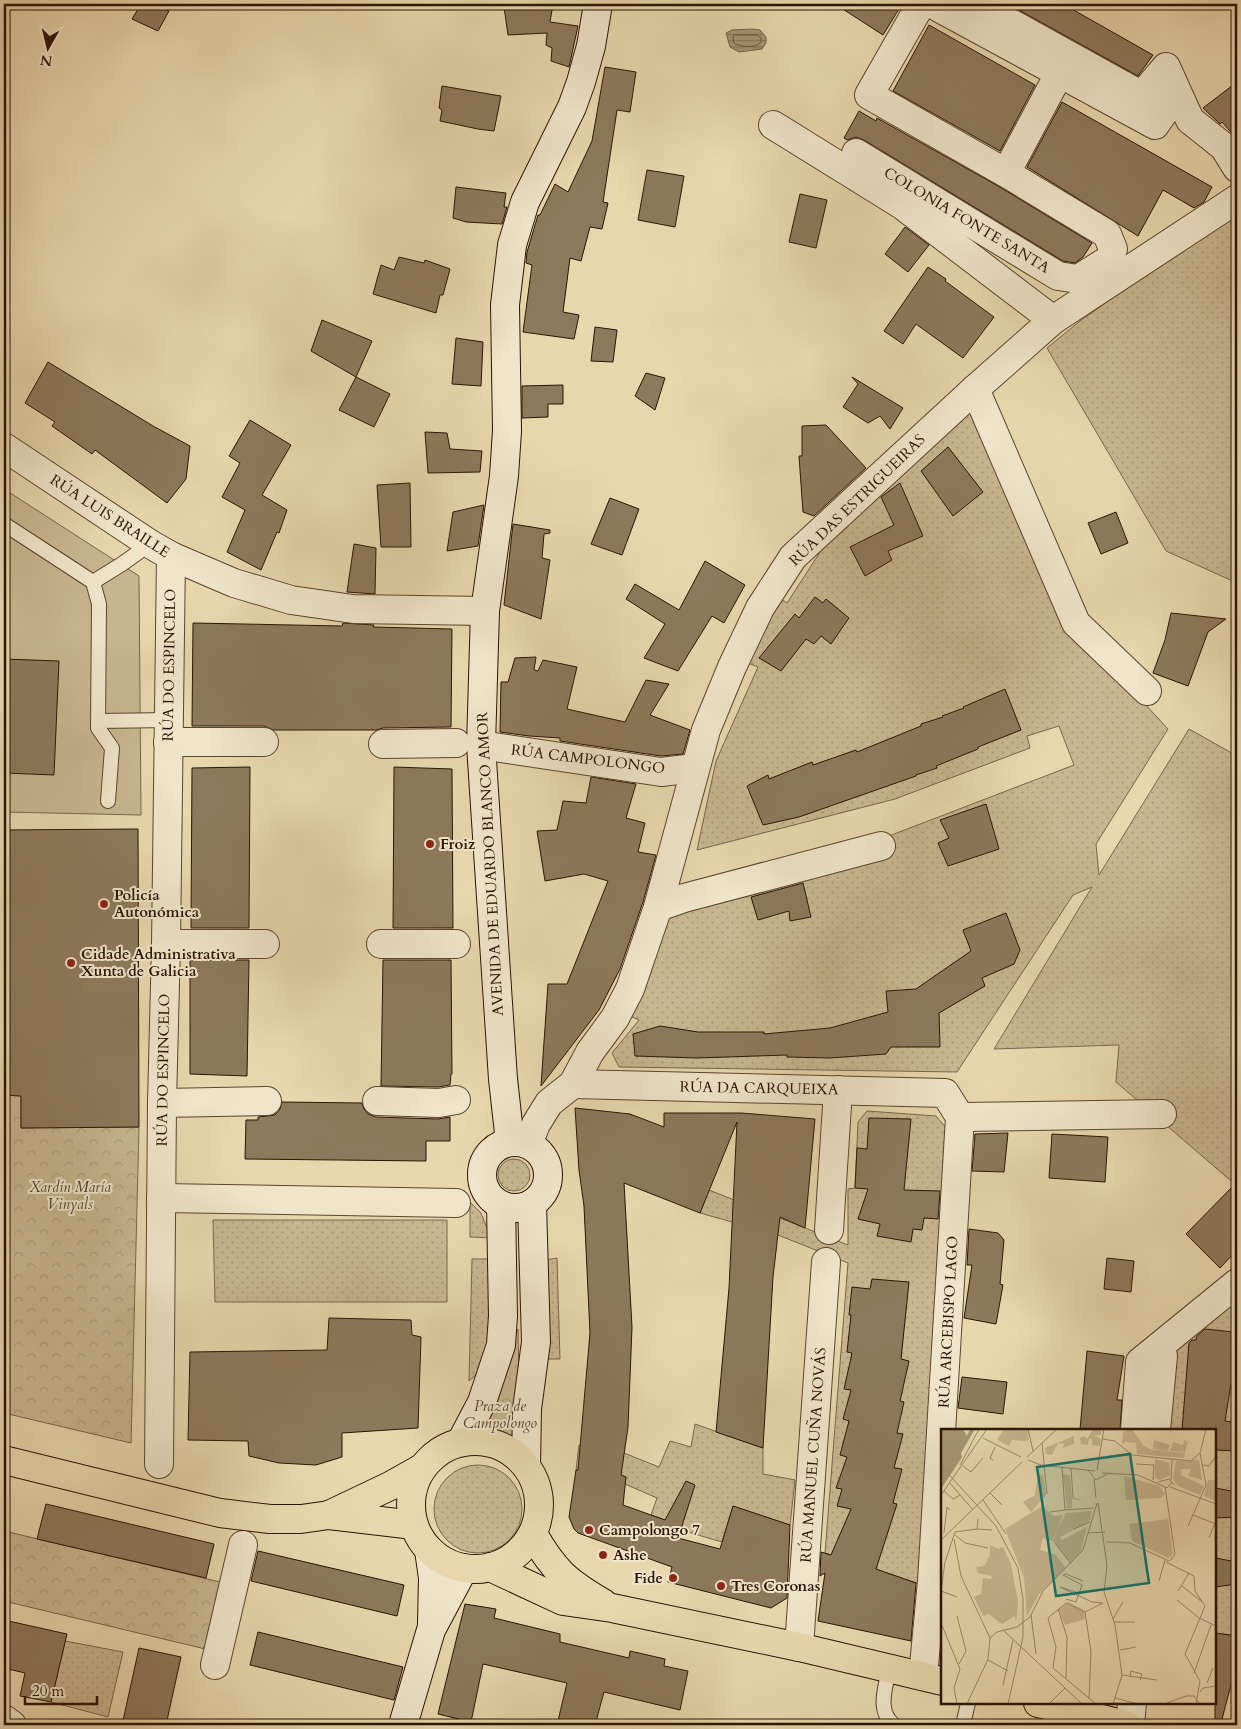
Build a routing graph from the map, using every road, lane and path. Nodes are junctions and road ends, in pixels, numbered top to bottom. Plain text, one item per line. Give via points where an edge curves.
1 (598, 4) edge
2 (921, 4) edge
3 (932, 4) edge
4 (976, 4) edge
5 (1064, 64) junction
6 (773, 125) dead end
7 (856, 153) dead end
8 (1237, 168) edge
9 (1006, 173) junction
10 (1237, 199) edge
11 (1053, 320) junction
12 (975, 389) junction
13 (4, 447) edge
14 (4, 524) edge
15 (161, 550) junction
16 (93, 582) junction
17 (486, 611) junction
18 (1147, 690) dead end
19 (98, 721) junction
20 (168, 731) junction
21 (264, 742) dead end
22 (382, 744) dead end
23 (468, 744) junction
24 (695, 768) junction
25 (108, 801) dead end
26 (881, 846) dead end
27 (658, 906) junction
28 (166, 944) junction
29 (265, 944) dead end
30 (381, 944) dead end
31 (456, 944) dead end
32 (573, 1084) junction
33 (838, 1090) junction
34 (456, 1100) dead end
35 (267, 1101) dead end
36 (377, 1101) dead end
37 (162, 1103) junction
38 (1162, 1114) dead end
39 (960, 1117) junction
40 (519, 1143) junction
41 (161, 1198) junction
42 (456, 1203) dead end
43 (532, 1204) junction
44 (500, 1205) junction
45 (829, 1230) dead end
46 (826, 1262) dead end
47 (1237, 1282) edge
48 (1163, 1356) dead end
49 (941, 1429) edge
50 (1135, 1429) edge
51 (1156, 1429) edge
52 (941, 1432) edge
53 (461, 1442) junction
54 (4, 1460) edge
55 (159, 1464) dead end
56 (526, 1465) junction
57 (422, 1468) junction
58 (329, 1515) junction
59 (414, 1525) junction
60 (533, 1534) junction
61 (243, 1545) dead end
62 (428, 1550) junction
63 (477, 1568) junction
64 (612, 1608) junction
65 (432, 1630) junction
66 (799, 1647) junction
67 (215, 1665) dead end
68 (889, 1668) junction
69 (933, 1679) edge
70 (968, 1704) edge
71 (1042, 1704) edge
72 (1132, 1704) edge
73 (4, 1719) edge
74 (12, 1725) edge
75 (403, 1725) edge
76 (894, 1725) edge
77 (963, 1725) edge
78 (1126, 1725) edge
79 (1130, 1725) edge

1 - 17 street, AVENIDA DE EDUARDO BLANCO AMOR via 591,46 572,107 524,202 512,245 505,305 504,476
2 - 9 street, COLONIA FONTE SANTA via 869,96
3 - 5 street
4 - 5 street
5 - 8 street via 1155,126 1166,109 1142,95 1166,67 1190,120 1224,147
5 - 9 street
6 - 11 street via 902,205
7 - 9 street, COLONIA FONTE SANTA via 1058,276 1078,280 1110,259 1113,249 1107,234
10 - 11 street, RÚA DAS ESTRIGUEIRAS
11 - 12 street, RÚA DAS ESTRIGUEIRAS
12 - 18 street via 1076,623
12 - 24 street, RÚA DAS ESTRIGUEIRAS via 793,557 760,608 736,658 706,730
13 - 15 street, RÚA LUIS BRAILLE
14 - 16 lane
15 - 16 lane via 122,564
15 - 17 street, RÚA LUIS BRAILLE via 234,583 291,600 353,609
15 - 20 street, RÚA DO ESPINCELO
16 - 19 lane via 99,604
17 - 23 street, AVENIDA DE EDUARDO BLANCO AMOR
19 - 20 lane
19 - 25 lane via 98,728 112,748
20 - 21 street
20 - 28 street, RÚA DO ESPINCELO
22 - 23 street, RÚA CAMPOLONGO
23 - 24 street, RÚA CAMPOLONGO via 661,772
23 - 40 street, AVENIDA DE EDUARDO BLANCO AMOR via 503,1079
24 - 27 street, RÚA DAS ESTRIGUEIRAS
26 - 27 street
27 - 32 street, RÚA DAS ESTRIGUEIRAS via 630,989
28 - 29 street
28 - 37 street, RÚA DO ESPINCELO
30 - 31 street
32 - 33 street, RÚA DA CARQUEIXA
32 - 40 street, RÚA DAS ESTRIGUEIRAS via 549,1103
33 - 39 street, RÚA DA CARQUEIXA via 945,1092
33 - 45 street
34 - 36 street via 439,1103
35 - 37 street
37 - 41 street, RÚA DO ESPINCELO
38 - 39 street
39 - 49 street, RÚA ARCEBISPO LAGO
40 - 43 street via 536,1149 548,1167 546,1188
40 - 44 street via 502,1144 492,1150 482,1169 485,1190
41 - 42 street
41 - 55 street, RÚA DO ESPINCELO
43 - 44 street via 522,1208
43 - 56 street via 536,1342 527,1409
44 - 53 street via 500,1345 482,1402
46 - 66 street, RÚA MANUEL CUÑA NOVÁS
47 - 50 street via 1140,1362
48 - 51 street
52 - 69 street, RÚA ARCEBISPO LAGO via 932,1581
53 - 56 highway via 496,1444
53 - 57 highway via 432,1456
54 - 58 highway via 243,1517 301,1519
56 - 60 highway via 535,1481 539,1498
57 - 58 highway
57 - 59 highway via 413,1486 410,1506
58 - 59 highway
59 - 62 highway
60 - 63 highway via 522,1549 507,1560
60 - 64 highway via 562,1576
61 - 67 street
62 - 63 highway via 445,1562
62 - 65 street via 433,1578
63 - 64 highway via 563,1601
63 - 65 street
64 - 66 highway
65 - 75 street
66 - 68 highway
68 - 69 highway
68 - 76 lane via 882,1703 888,1721
70 - 77 lane
71 - 78 highway
72 - 79 street
73 - 74 street

